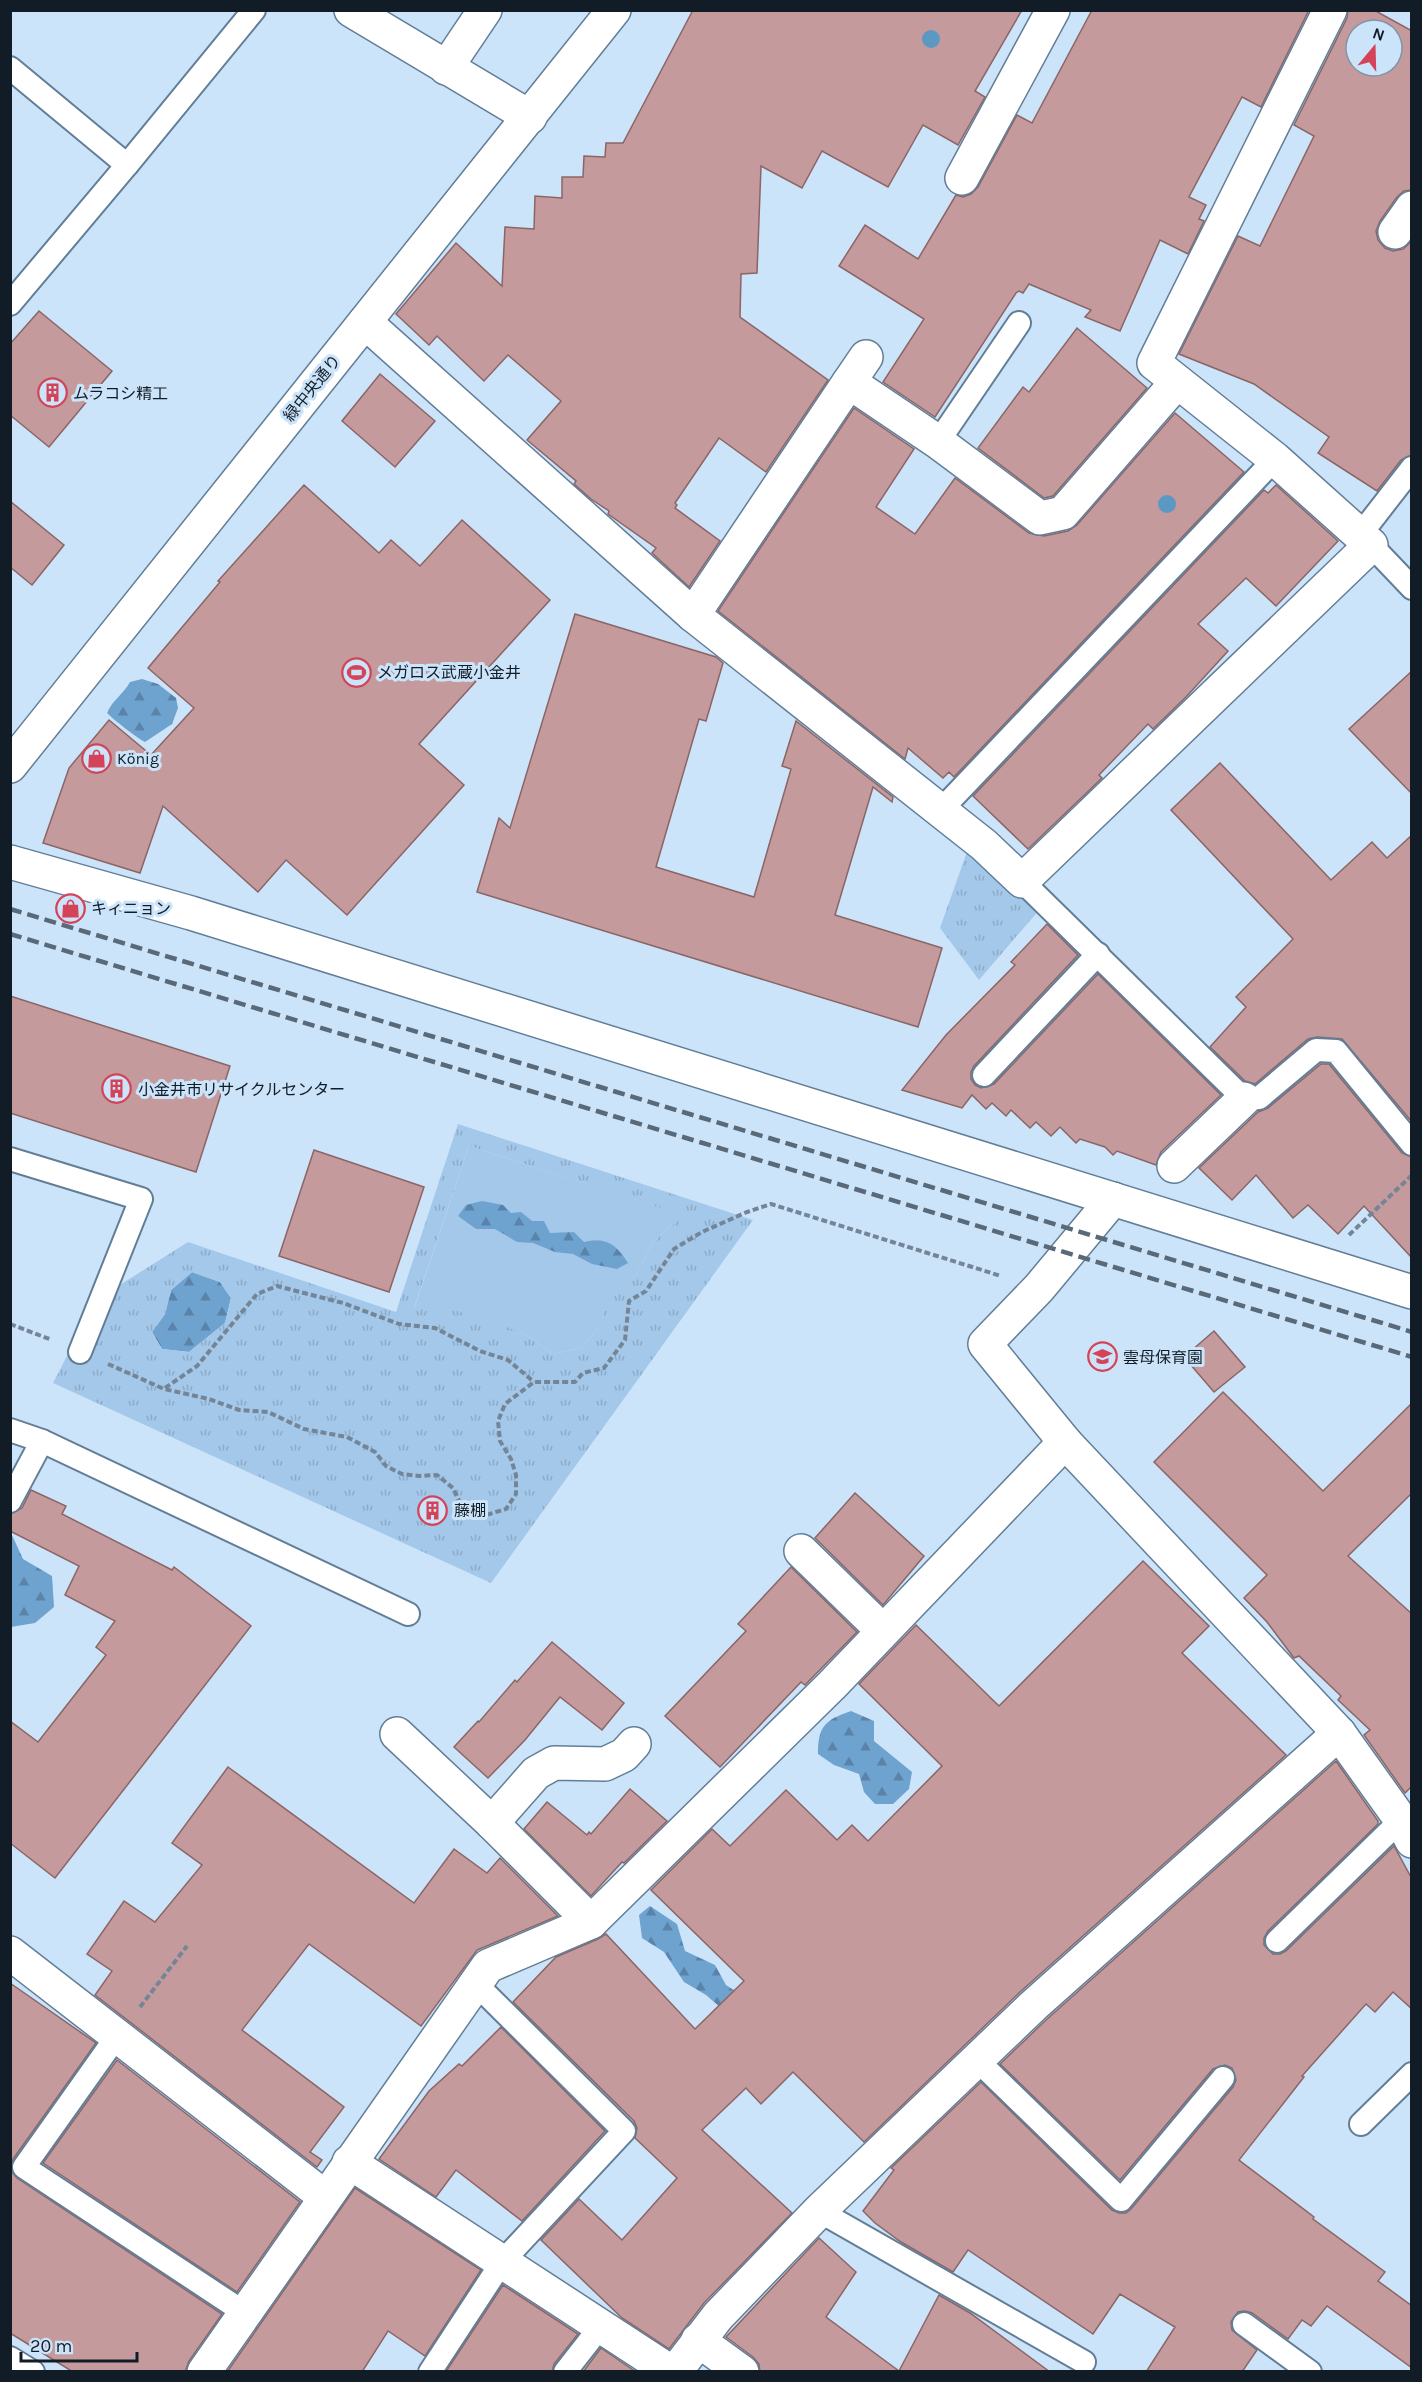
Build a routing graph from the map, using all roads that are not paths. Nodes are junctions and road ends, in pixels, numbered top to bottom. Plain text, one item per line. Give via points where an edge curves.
1 (254, 10) edge
2 (351, 10) edge
3 (485, 10) edge
4 (614, 10) edge
5 (1053, 10) edge
6 (1330, 10) edge
7 (10, 68) edge
8 (446, 68) junction
9 (530, 117) junction
10 (127, 165) junction
11 (962, 178) dead end
12 (10, 304) edge
13 (365, 322) junction
14 (1019, 323) dead end
15 (1177, 382) junction
16 (938, 442) junction
17 (1275, 459) junction
18 (1412, 468) edge
19 (1365, 540) junction
20 (1412, 588) edge
21 (693, 615) junction
22 (16, 749) edge
23 (940, 811) junction
24 (10, 862) edge
25 (1023, 881) junction
26 (1098, 954) junction
27 (984, 1075) dead end
28 (1244, 1099) junction
29 (1412, 1144) edge
30 (10, 1159) edge
31 (1174, 1167) dead end
32 (1113, 1199) junction
33 (1412, 1292) edge
34 (80, 1352) road end
35 (10, 1430) edge
36 (42, 1441) junction
37 (1065, 1442) junction
38 (10, 1501) edge
39 (801, 1551) dead end
40 (408, 1614) dead end
41 (884, 1631) junction
42 (1339, 1733) junction
43 (398, 1734) dead end
44 (634, 1744) dead end
45 (492, 1823) junction
46 (1408, 1824) edge
47 (591, 1922) junction
48 (1277, 1941) dead end
49 (10, 1953) edge
50 (476, 1984) junction
51 (117, 2036) junction
52 (977, 2060) junction
53 (1412, 2074) edge
54 (1223, 2078) dead end
55 (1361, 2124) dead end
56 (349, 2162) junction
57 (325, 2198) junction
58 (819, 2211) junction
59 (502, 2262) junction
60 (245, 2313) junction
61 (1244, 2324) dead end
62 (602, 2326) junction
63 (698, 2340) junction
64 (10, 2358) edge
65 (1084, 2361) dead end
66 (33, 2372) edge
67 (204, 2372) edge
68 (430, 2372) edge
69 (565, 2372) edge
70 (673, 2372) edge
71 (742, 2372) edge
72 (1310, 2372) edge

1 - 10 lane
2 - 8 street
3 - 8 street
4 - 9 street, 緑中央通り
5 - 11 street
6 - 15 street via 1154,363
7 - 10 lane
8 - 9 street
9 - 13 street, 緑中央通り
10 - 12 lane
13 - 21 street
13 - 22 street, 緑中央通り
14 - 16 lane
15 - 16 street via 1064,513 1040,518
15 - 17 street
16 - 21 street via 858,369
17 - 19 street
17 - 23 lane
18 - 19 lane
19 - 20 lane
19 - 25 street
21 - 23 street
23 - 25 street
24 - 32 street via 202,916
25 - 26 lane
26 - 27 lane
26 - 28 lane
28 - 29 lane via 1259,1098 1316,1050 1336,1051
28 - 31 street
30 - 34 lane via 141,1199
32 - 33 street
32 - 37 street via 1039,1288 985,1344
35 - 36 lane
36 - 38 lane
36 - 40 lane
37 - 41 street
37 - 42 street
39 - 41 street
41 - 47 street
42 - 46 street
42 - 52 street
43 - 45 street
44 - 45 street via 624,1755 605,1764 554,1763 536,1773
45 - 47 street
46 - 48 lane
47 - 50 street via 488,1966
49 - 51 street
50 - 56 street
50 - 59 lane via 624,2131
51 - 57 street
51 - 60 lane via 24,2167
52 - 54 lane via 1121,2200
52 - 58 street
53 - 55 lane
56 - 57 street
56 - 59 street
57 - 60 street
58 - 63 street
58 - 65 lane
59 - 62 street
59 - 68 lane
60 - 67 street
61 - 72 lane
62 - 69 lane
62 - 70 street
63 - 70 street
63 - 71 street
64 - 66 lane

